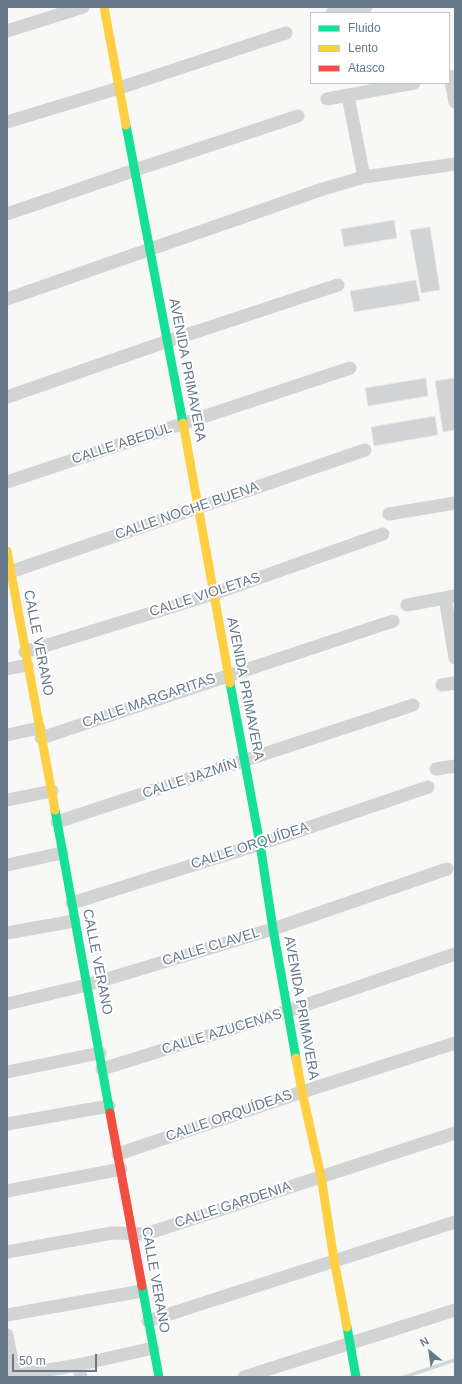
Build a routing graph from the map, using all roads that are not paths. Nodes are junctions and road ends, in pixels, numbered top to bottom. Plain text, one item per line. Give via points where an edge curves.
1 (82, 7) edge
2 (104, 7) edge
3 (366, 7) edge
4 (338, 12) edge
5 (7, 31) edge
6 (286, 32) dead end
7 (451, 76) edge
8 (409, 84) edge
9 (119, 88) junction
10 (348, 96) junction
11 (327, 99) dead end
12 (455, 102) edge
13 (298, 116) dead end
14 (7, 122) edge
15 (455, 164) edge
16 (135, 170) junction
17 (364, 177) junction
18 (7, 214) edge
19 (150, 250) junction
20 (338, 285) dead end
21 (7, 299) edge
22 (168, 341) junction
23 (350, 368) dead end
24 (7, 396) edge
25 (183, 424) junction
26 (365, 450) dead end
27 (7, 482) edge
28 (455, 503) edge
29 (198, 507) junction
30 (389, 514) dead end
31 (383, 534) dead end
32 (7, 551) edge
33 (10, 572) junction
34 (213, 594) junction
35 (450, 597) edge
36 (11, 601) edge
37 (407, 605) dead end
38 (393, 621) dead end
39 (25, 652) junction
40 (455, 658) edge
41 (27, 665) junction
42 (7, 669) edge
43 (228, 675) junction
44 (413, 705) dead end
45 (40, 733) junction
46 (7, 735) edge
47 (244, 761) junction
48 (455, 766) edge
49 (436, 769) dead end
50 (428, 787) dead end
51 (52, 791) junction
52 (7, 800) edge
53 (57, 822) junction
54 (260, 844) junction
55 (62, 853) junction
56 (7, 865) edge
57 (448, 869) dead end
58 (72, 903) junction
59 (74, 921) junction
60 (273, 929) junction
61 (7, 933) edge
62 (455, 954) edge
63 (87, 985) junction
64 (7, 1004) edge
65 (288, 1011) junction
66 (455, 1043) edge
67 (100, 1053) junction
68 (102, 1069) junction
69 (7, 1072) edge
70 (302, 1092) junction
71 (109, 1106) junction
72 (7, 1124) edge
73 (455, 1133) edge
74 (118, 1154) junction
75 (121, 1169) junction
76 (321, 1176) junction
77 (7, 1191) edge
78 (455, 1222) edge
79 (132, 1232) junction
80 (7, 1252) edge
81 (334, 1260) junction
82 (142, 1291) junction
83 (455, 1310) edge
84 (7, 1315) edge
85 (148, 1321) junction
86 (7, 1335) edge
87 (350, 1343) junction
88 (153, 1348) junction
89 (80, 1371) edge
90 (12, 1376) edge
91 (159, 1377) edge
92 (244, 1377) edge
93 (356, 1377) edge

1 - 5 street
2 - 9 street, AVENIDA PRIMAVERA
3 - 4 street
6 - 9 street
7 - 12 street
8 - 10 street
9 - 14 street
9 - 16 street, AVENIDA PRIMAVERA
10 - 11 street
10 - 17 street
13 - 16 street
15 - 17 street
16 - 18 street
16 - 19 street, AVENIDA PRIMAVERA
17 - 19 street
19 - 21 street
19 - 22 street, AVENIDA PRIMAVERA
20 - 22 street
22 - 24 street
22 - 25 street, AVENIDA PRIMAVERA
23 - 25 street, CALLE ABEDUL
25 - 27 street, CALLE ABEDUL
25 - 29 street, AVENIDA PRIMAVERA
26 - 29 street, CALLE NOCHE BUENA
28 - 30 street
29 - 33 street, CALLE NOCHE BUENA
29 - 34 street, AVENIDA PRIMAVERA
31 - 34 street, CALLE VIOLETAS
32 - 33 street, CALLE VERANO
33 - 36 street, CALLE VERANO
34 - 39 street, CALLE VIOLETAS
34 - 43 street, AVENIDA PRIMAVERA
35 - 37 street
35 - 40 street
36 - 39 street, CALLE VERANO
38 - 43 street, CALLE MARGARITAS
39 - 41 street, CALLE VERANO
41 - 42 street
41 - 45 street, CALLE VERANO
43 - 45 street, CALLE MARGARITAS
43 - 47 street, AVENIDA PRIMAVERA
44 - 47 street, CALLE JAZMÍN
45 - 46 street, CALLE MARGARITAS
45 - 51 street, CALLE VERANO
47 - 53 street, CALLE JAZMÍN
47 - 54 street, AVENIDA PRIMAVERA
48 - 49 street
50 - 54 street, CALLE ORQUÍDEA
51 - 52 street
51 - 53 street, CALLE VERANO
53 - 55 street, CALLE VERANO
54 - 58 street, CALLE ORQUÍDEA
54 - 60 street, AVENIDA PRIMAVERA
55 - 56 street
55 - 58 street, CALLE VERANO
57 - 60 street, CALLE CLAVEL
58 - 59 street, CALLE VERANO
59 - 61 street
59 - 63 street, CALLE VERANO
60 - 63 street, CALLE CLAVEL
60 - 65 street, AVENIDA PRIMAVERA
62 - 65 street, CALLE AZUCENAS
63 - 64 street, CALLE CLAVEL
63 - 67 street, CALLE VERANO
65 - 68 street, CALLE AZUCENAS
65 - 70 street, AVENIDA PRIMAVERA
66 - 70 street, CALLE ORQUÍDEAS
67 - 68 street, CALLE VERANO
67 - 69 street
68 - 71 street, CALLE VERANO
70 - 74 street, CALLE ORQUÍDEAS
70 - 76 street, AVENIDA PRIMAVERA
71 - 72 street
71 - 74 street, CALLE VERANO
73 - 76 street, CALLE GARDENIA
74 - 75 street, CALLE VERANO
75 - 77 street
75 - 79 street, CALLE VERANO
76 - 79 street, CALLE GARDENIA via 146,1234
76 - 81 street, AVENIDA PRIMAVERA
78 - 81 street
79 - 80 street, CALLE GARDENIA via 112,1233
79 - 82 street, CALLE VERANO
81 - 85 street
81 - 87 street, AVENIDA PRIMAVERA
82 - 84 street
82 - 85 street, CALLE VERANO
83 - 87 street
85 - 88 street, CALLE VERANO
86 - 90 street
87 - 92 street
87 - 93 street, AVENIDA PRIMAVERA
88 - 89 street
88 - 91 street, CALLE VERANO
89 - 90 street

